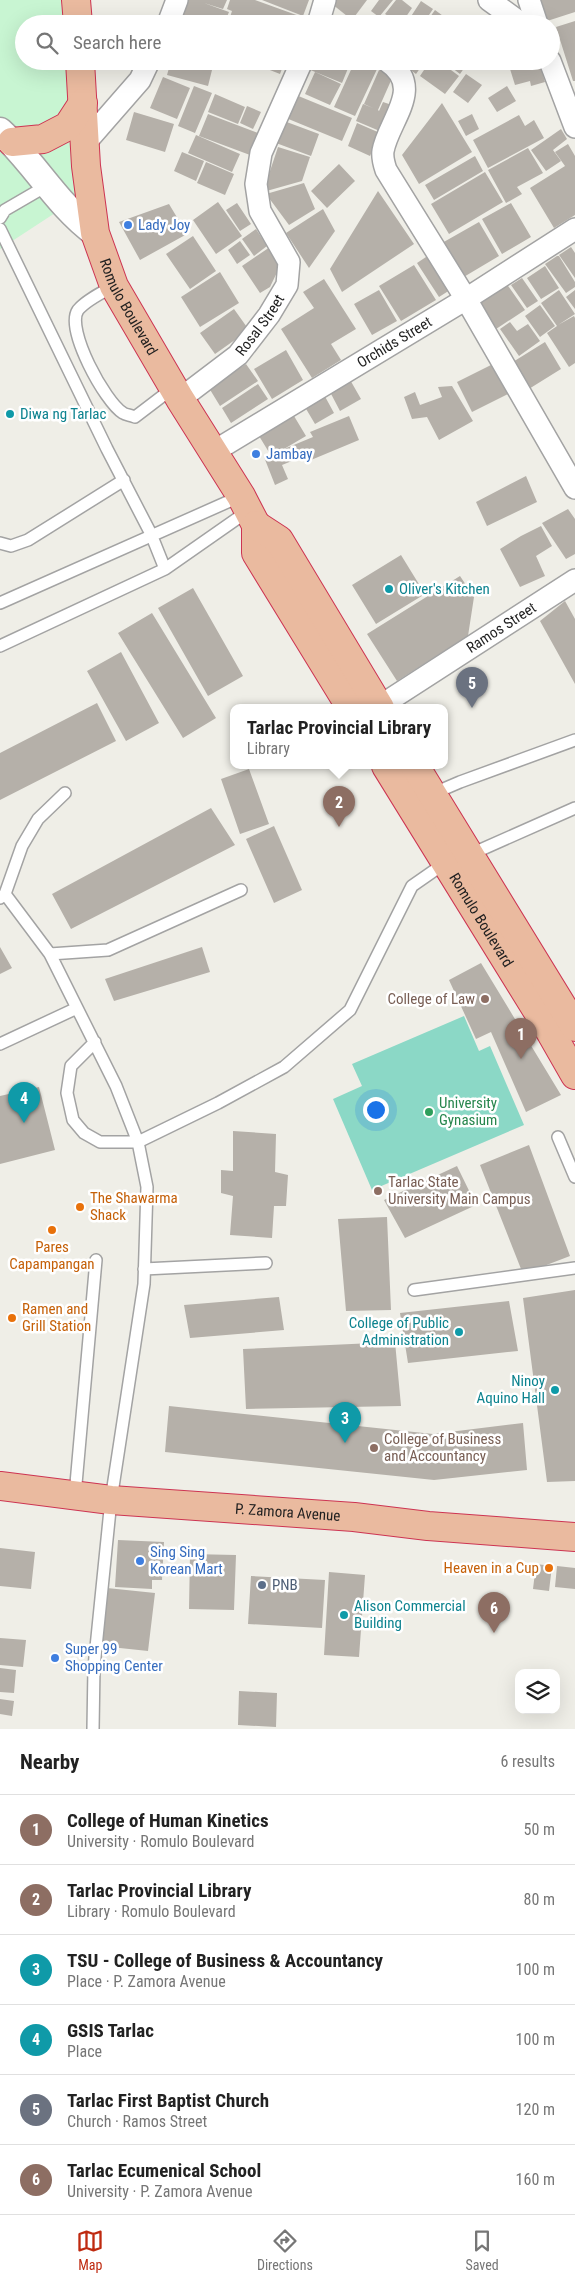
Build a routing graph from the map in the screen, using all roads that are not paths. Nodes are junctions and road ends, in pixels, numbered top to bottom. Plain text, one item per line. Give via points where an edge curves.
1 (76, 0) edge
2 (177, 0) edge
3 (489, 0) edge
4 (529, 0) edge
5 (77, 15) edge
6 (171, 15) edge
7 (510, 15) edge
8 (534, 15) edge
9 (81, 70) edge
10 (145, 70) edge
11 (298, 70) edge
12 (395, 70) edge
13 (553, 70) edge
14 (83, 103) junction
15 (575, 127) edge
16 (6, 137) edge
17 (85, 143) junction
18 (48, 185) junction
19 (0, 218) edge
20 (575, 229) edge
21 (0, 230) edge
22 (95, 233) junction
23 (114, 286) junction
24 (466, 299) junction
25 (177, 393) junction
26 (213, 452) junction
27 (124, 480) junction
28 (575, 488) edge
29 (248, 511) junction
30 (151, 534) junction
31 (0, 543) edge
32 (165, 569) junction
33 (575, 580) edge
34 (0, 603) edge
35 (0, 646) edge
36 (349, 704) edge
37 (377, 704) edge
38 (385, 704) edge
39 (575, 740) edge
40 (388, 769) edge
41 (417, 769) edge
42 (65, 793) dead end
43 (432, 794) junction
44 (575, 808) edge
45 (457, 861) junction
46 (241, 890) dead end
47 (2, 896) edge
48 (50, 954) junction
49 (77, 1008) junction
50 (575, 1027) edge
51 (94, 1042) junction
52 (0, 1044) edge
53 (575, 1075) edge
54 (558, 1137) dead end
55 (138, 1142) junction
56 (575, 1177) edge
57 (96, 1260) dead end
58 (266, 1263) dead end
59 (575, 1268) edge
60 (144, 1269) junction
61 (414, 1290) dead end
62 (0, 1486) edge
63 (75, 1495) junction
64 (111, 1500) junction
65 (575, 1537) edge
66 (93, 1729) edge

1 - 5 highway
2 - 6 street
3 - 7 street
4 - 8 street
9 - 14 highway, Romulo Boulevard
10 - 17 street
11 - 25 street, Rosal Street via 261,153 256,184 260,211 289,262 287,285 238,355
12 - 24 street via 403,79 404,91 398,116 383,150 386,170
13 - 15 street
14 - 16 highway via 68,126 43,139
14 - 17 highway, Romulo Boulevard
16 - 18 street
17 - 22 highway, Romulo Boulevard
18 - 19 lane via 5,210
18 - 22 street
20 - 24 street, Orchids Street
21 - 27 lane
22 - 23 highway, Romulo Boulevard
23 - 25 highway, Romulo Boulevard
23 - 25 lane via 78,310 74,323 86,361 123,413 135,416
24 - 26 street, Orchids Street
24 - 28 street
25 - 26 highway, Romulo Boulevard
26 - 29 highway, Romulo Boulevard
27 - 30 lane
27 - 31 lane via 28,540 11,546
29 - 30 lane
29 - 32 lane
29 - 36 highway via 256,553
29 - 37 highway, Romulo Boulevard via 279,540
30 - 32 lane
30 - 34 lane
32 - 35 lane
33 - 38 street, Ramos Street
39 - 43 lane
40 - 45 highway, Romulo Boulevard
41 - 43 highway, Romulo Boulevard
42 - 47 lane via 38,819 22,846
43 - 45 highway, Romulo Boulevard
44 - 45 lane
45 - 50 highway, Romulo Boulevard
45 - 53 highway, Romulo Boulevard
45 - 55 lane via 435,870 412,886 350,1010 284,1067
46 - 48 lane via 108,950
47 - 48 lane
48 - 49 lane
49 - 51 lane
49 - 52 lane
51 - 55 lane
51 - 55 lane via 71,1066 67,1093 73,1120 84,1133 100,1142
54 - 56 lane
55 - 60 lane via 147,1187
57 - 63 lane
58 - 60 lane
59 - 61 lane
60 - 64 lane
62 - 63 highway, P. Zamora Avenue
63 - 64 highway, P. Zamora Avenue
64 - 65 highway, P. Zamora Avenue
64 - 66 lane via 94,1667

